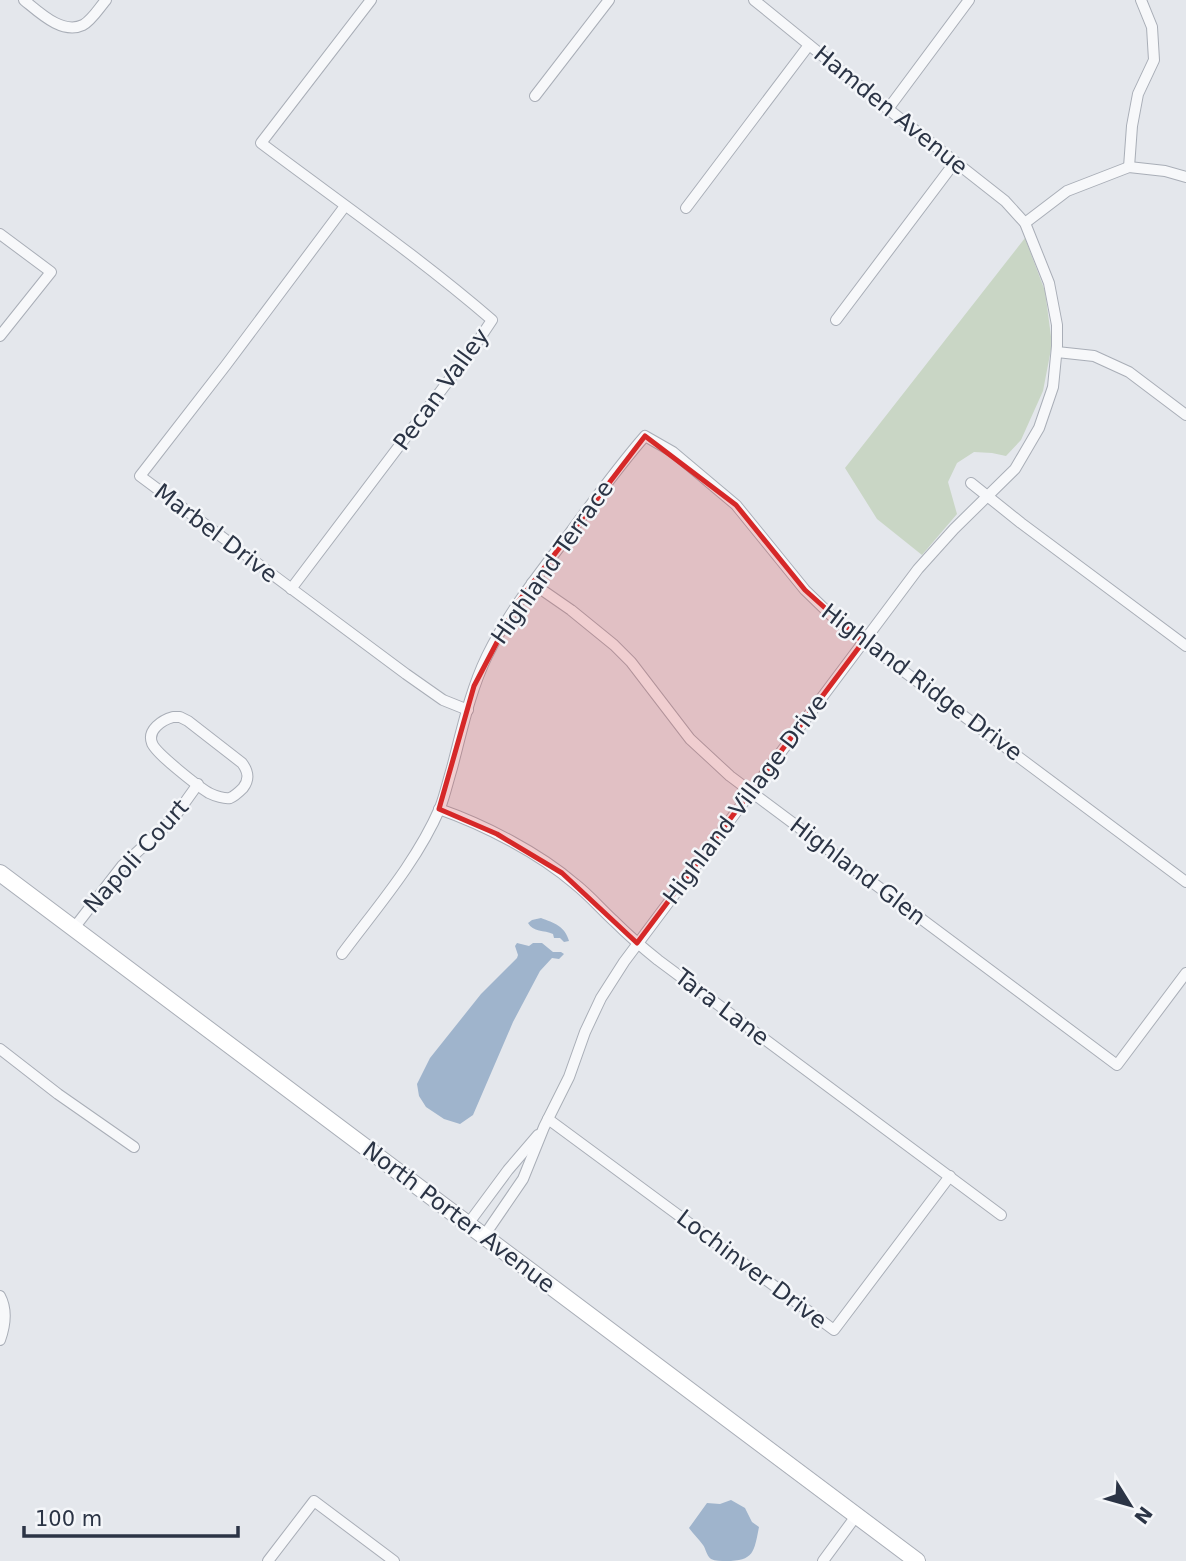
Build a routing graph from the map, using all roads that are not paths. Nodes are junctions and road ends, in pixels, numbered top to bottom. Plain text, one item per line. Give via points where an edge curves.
1 (24, 0) edge
2 (106, 0) edge
3 (371, 0) edge
4 (609, 0) edge
5 (754, 0) edge
6 (969, 0) edge
7 (1142, 0) edge
8 (809, 45) junction
9 (536, 96) dead end
10 (888, 109) junction
11 (955, 162) junction
12 (1129, 167) junction
13 (1186, 177) edge
14 (345, 206) junction
15 (686, 208) dead end
16 (1025, 223) junction
17 (0, 234) edge
18 (836, 320) dead end
19 (0, 336) edge
20 (1057, 352) junction
21 (1186, 415) edge
22 (645, 436) joint
23 (971, 483) dead end
24 (988, 496) junction
25 (532, 583) junction
26 (291, 589) junction
27 (863, 642) junction
28 (1186, 646) edge
29 (468, 710) junction
30 (198, 784) junction
31 (751, 791) junction
32 (439, 809) junction
33 (0, 873) edge
34 (1186, 882) edge
35 (74, 928) junction
36 (638, 943) junction
37 (342, 954) dead end
38 (1186, 973) edge
39 (0, 1049) edge
40 (546, 1123) junction
41 (134, 1147) dead end
42 (950, 1176) junction
43 (1001, 1215) dead end
44 (468, 1224) junction
45 (484, 1236) junction
46 (0, 1296) edge
47 (0, 1340) edge
48 (856, 1516) junction
49 (268, 1561) edge
50 (394, 1561) edge
51 (823, 1561) edge
52 (917, 1561) edge

1 - 2 street via 57,24 75,27 90,19
3 - 14 street, Pecan Valley via 261,143
4 - 9 street
5 - 8 street, Hamden Avenue
6 - 10 street
7 - 12 street via 1152,27 1154,60 1138,94
8 - 10 street, Hamden Avenue
8 - 15 street
10 - 11 street, Hamden Avenue
11 - 16 street, Hamden Avenue
11 - 18 street
12 - 13 street
12 - 16 street via 1068,191
14 - 26 street, Pecan Valley via 492,320
14 - 26 street, Marbel Drive via 140,476
16 - 20 street, Highland Village Drive via 1049,283
17 - 19 street via 51,272
20 - 21 street via 1094,356 1129,372
20 - 24 street, Highland Village Drive via 1053,387 1039,428 1014,469
22 - 25 street, Highland Terrace
22 - 27 street, Highland Ridge Drive via 673,452 736,505 823,610
23 - 24 street
24 - 27 street, Highland Village Drive via 931,553
24 - 28 street
25 - 29 street, Highland Terrace via 487,657
25 - 31 street, Highland Glen via 614,645 690,739
26 - 29 street, Marbel Drive via 429,691
27 - 31 street, Highland Village Drive
27 - 34 street, Highland Ridge Drive
29 - 32 street, Highland Terrace
30 - 30 street, Napoli Court via 209,793 230,798 242,790 247,770 188,721 165,719 154,729 152,744
30 - 35 street, Napoli Court via 173,819 122,866
31 - 36 street, Highland Village Drive
31 - 38 street, Highland Glen via 1117,1065
32 - 36 street, Tara Lane via 497,834 562,873
32 - 37 street, Highland Terrace via 403,874
33 - 35 main road, North Porter Avenue
35 - 44 main road, North Porter Avenue
36 - 40 street, Highland Village Drive via 601,998
36 - 42 street, Tara Lane
39 - 41 street
40 - 42 street, Lochinver Drive via 834,1330
40 - 44 street, Highland Village Drive
40 - 45 street, Highland Village Drive via 523,1179
42 - 43 street, Tara Lane
44 - 45 main road, North Porter Avenue
45 - 48 main road, North Porter Avenue
46 - 47 street via 4,1303
48 - 51 street
48 - 52 main road, North Porter Avenue
49 - 50 street via 314,1501

